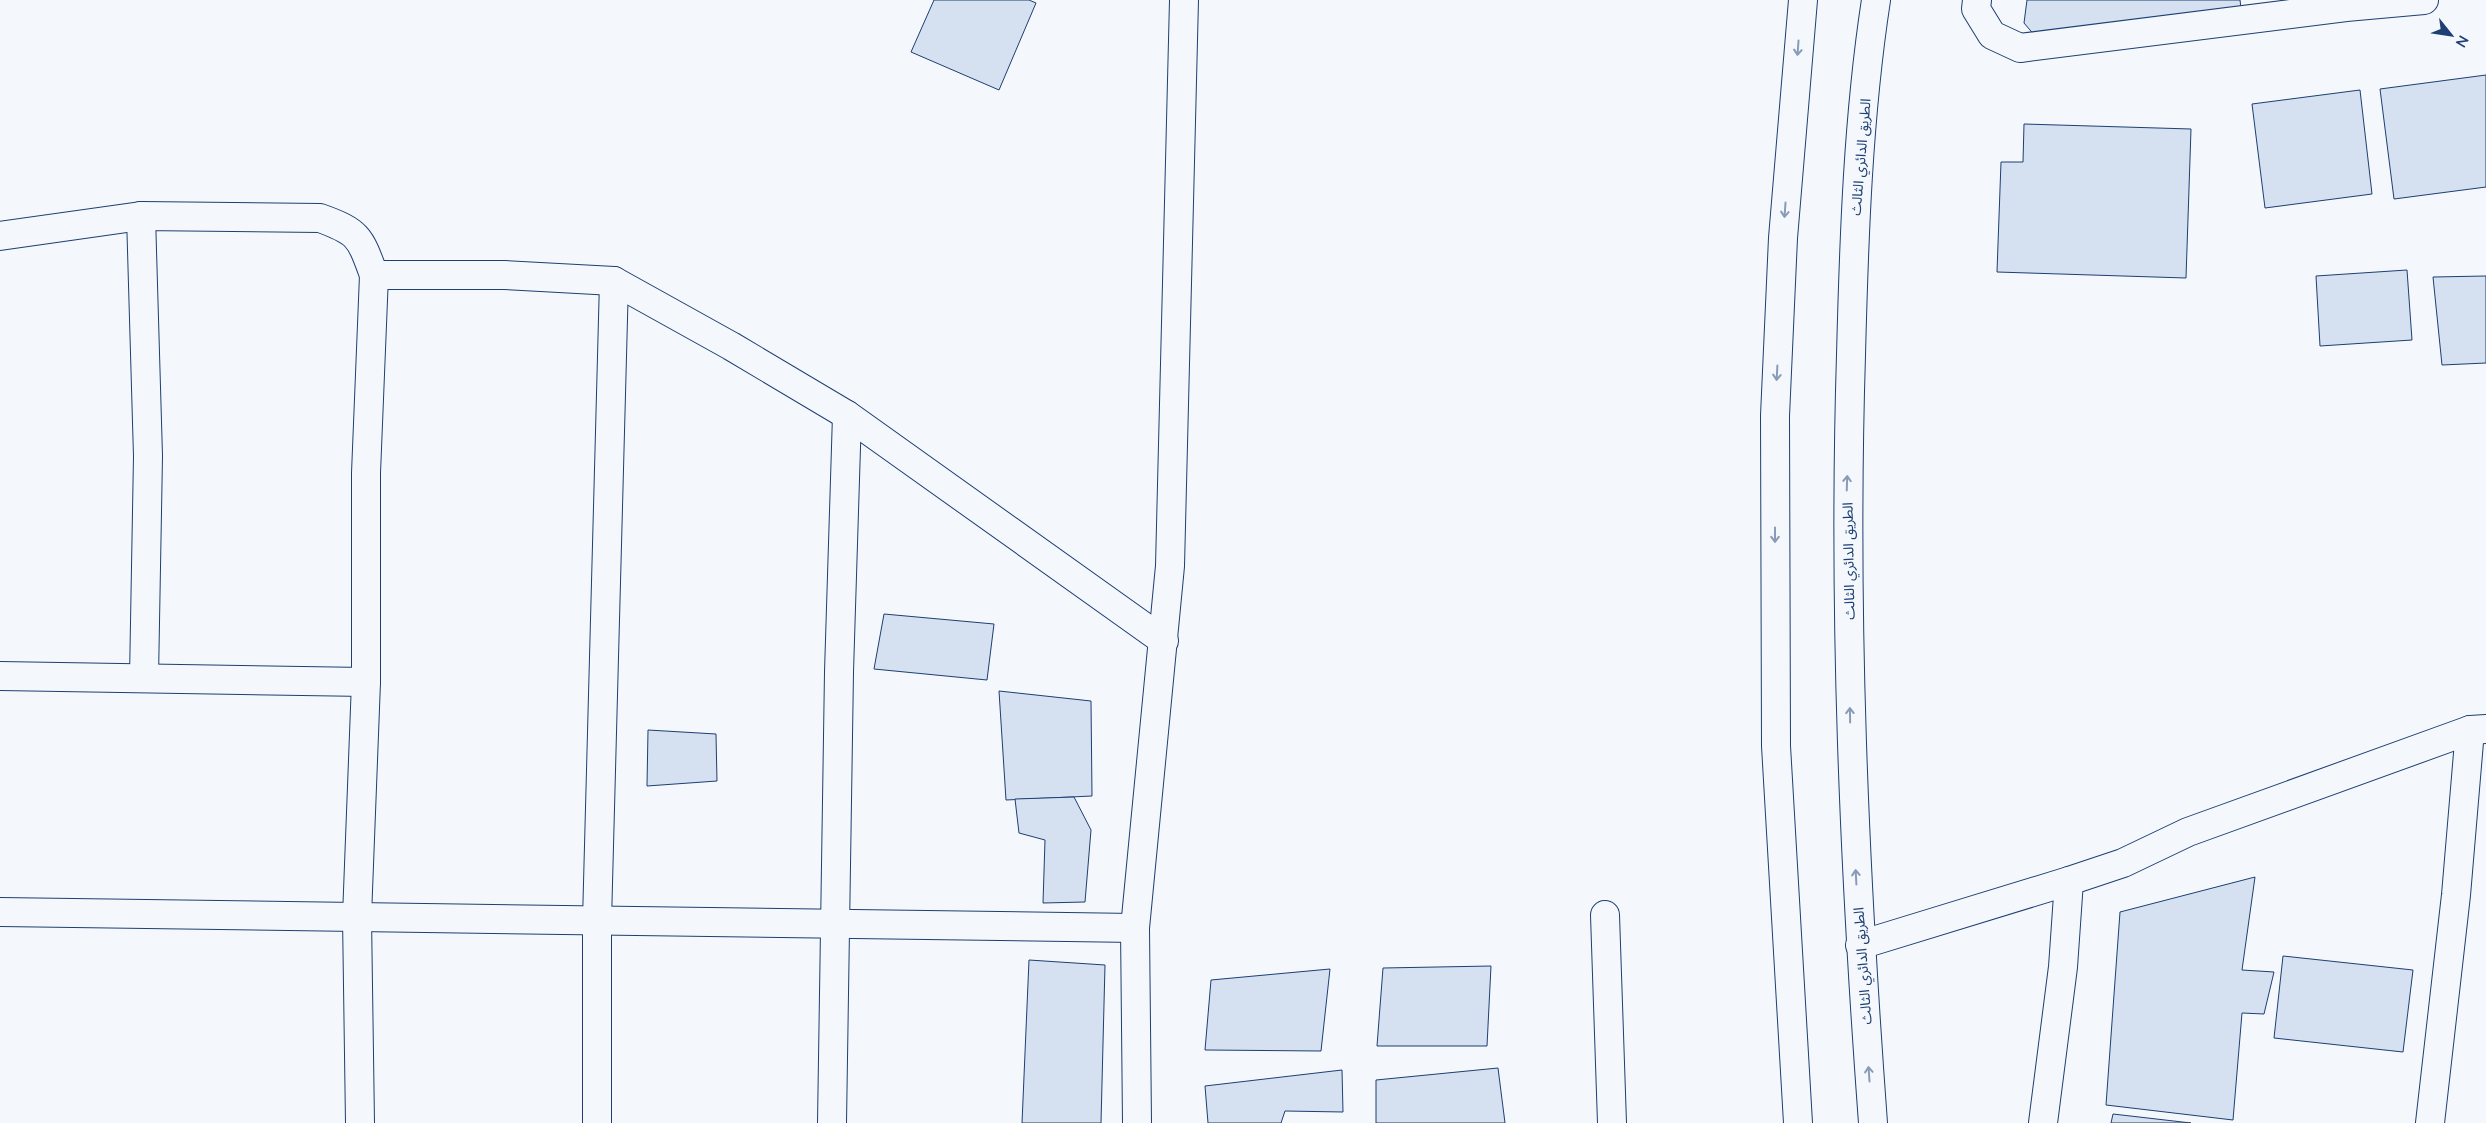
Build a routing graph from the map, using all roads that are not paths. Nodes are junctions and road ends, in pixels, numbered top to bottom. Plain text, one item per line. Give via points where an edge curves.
1 (1184, 0) edge
2 (1803, 0) edge
3 (1876, 0) edge
4 (1977, 0) edge
5 (2424, 0) edge
6 (141, 216) junction
7 (0, 236) edge
8 (374, 275) junction
9 (614, 281) junction
10 (846, 415) junction
11 (1164, 641) junction
12 (0, 676) edge
13 (144, 678) junction
14 (366, 682) junction
15 (2478, 730) edge
16 (2069, 881) junction
17 (0, 912) edge
18 (1605, 915) dead end
19 (357, 917) junction
20 (598, 920) junction
21 (836, 924) junction
22 (1135, 928) junction
23 (1860, 944) junction
24 (360, 1123) edge
25 (597, 1123) edge
26 (832, 1123) edge
27 (1137, 1123) edge
28 (1612, 1123) edge
29 (1798, 1123) edge
30 (1873, 1123) edge
31 (2043, 1123) edge
32 (2430, 1123) edge

1 - 11 main road via 1170,566
2 -> 29 main road via 1783,238 1775,435 1776,746
23 -> 3 main road, الطريق الدائري الثالث via 1850,756 1847,493 1855,227 1869,42
4 - 5 main road via 1976,9 1992,35 2020,48
6 - 7 main road
6 - 8 main road via 320,218 348,228 363,246
6 - 13 main road via 148,456
8 - 9 main road via 504,275
8 - 14 main road via 366,473
9 - 10 main road
9 - 20 main road
10 - 11 main road
10 - 21 main road
11 - 22 main road
12 - 13 main road
13 - 14 main road
14 - 19 main road
15 - 16 main road via 2188,832 2123,863
15 - 32 main road
16 - 23 main road
16 - 31 main road via 2063,967
17 - 19 main road
18 - 28 main road
19 - 20 main road
19 - 24 main road
20 - 21 main road
20 - 25 main road
21 - 22 main road
21 - 26 main road
22 - 27 main road
30 -> 23 main road, الطريق الدائري الثالث

